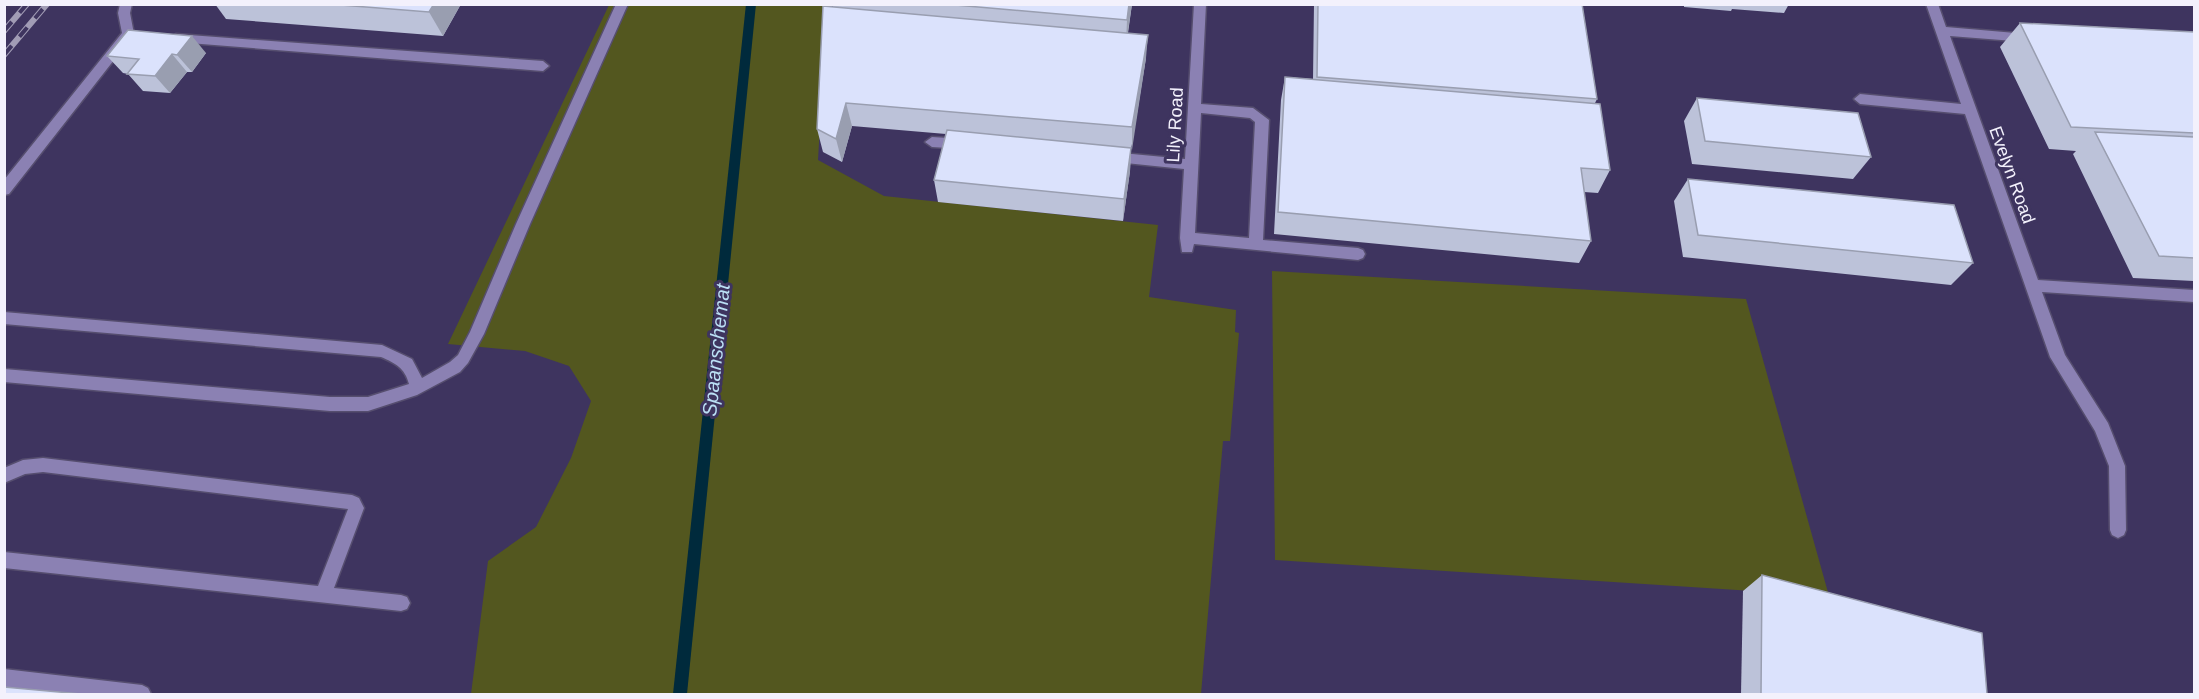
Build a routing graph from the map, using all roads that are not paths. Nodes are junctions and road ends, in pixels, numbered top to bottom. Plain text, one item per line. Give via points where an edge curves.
1 (126, 4) edge
2 (622, 4) edge
3 (1200, 4) edge
4 (1932, 4) edge
5 (1941, 31) junction
6 (163, 37) edge
7 (2043, 39) edge
8 (543, 66) dead end
9 (1860, 99) dead end
10 (1194, 108) junction
11 (1970, 110) junction
12 (932, 142) dead end
13 (980, 146) edge
14 (1097, 156) edge
15 (1191, 165) junction
16 (4, 190) edge
17 (1256, 245) junction
18 (1358, 254) dead end
19 (2032, 285) junction
20 (2194, 296) edge
21 (4, 318) edge
22 (4, 375) edge
23 (417, 388) junction
24 (4, 476) edge
25 (2118, 530) dead end
26 (4, 560) edge
27 (323, 595) junction
28 (401, 603) dead end
29 (4, 678) edge
30 (142, 694) edge

1 - 16 lane via 124,14 134,35
2 - 23 lane via 464,359
3 - 10 lane, Lily Road
4 - 5 lane, Evelyn Road
5 - 7 lane
5 - 11 lane, Evelyn Road
6 - 8 lane
9 - 11 lane
10 - 15 lane, Lily Road
10 - 17 lane via 1253,113 1262,120
11 - 19 lane, Evelyn Road
12 - 13 lane
14 - 15 lane
15 - 17 lane, Lily Road via 1187,243
17 - 18 lane
19 - 20 lane
19 - 25 lane, Evelyn Road via 2058,357 2102,428 2117,466
21 - 23 lane via 382,351 408,363 415,372
22 - 23 lane via 330,404 368,404
24 - 27 lane via 22,467 43,465 346,500 356,508
26 - 27 lane
27 - 28 lane
29 - 30 lane

